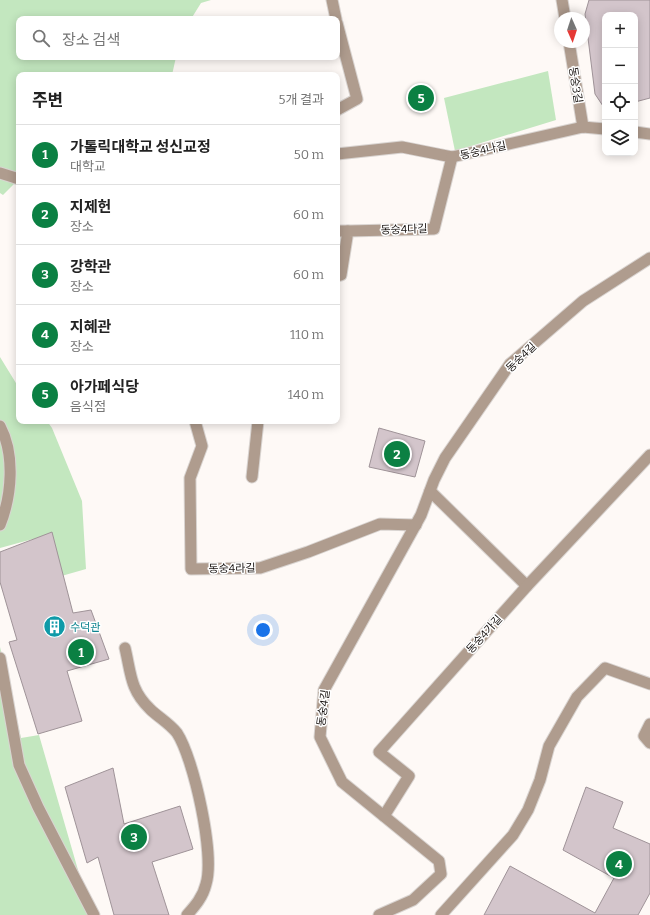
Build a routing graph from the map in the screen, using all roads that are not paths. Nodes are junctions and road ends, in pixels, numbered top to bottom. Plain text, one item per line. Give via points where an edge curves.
1 (332, 0) edge
2 (562, 0) edge
3 (564, 12) edge
4 (335, 16) edge
5 (340, 34) edge
6 (570, 48) edge
7 (340, 108) edge
8 (583, 127) junction
9 (602, 130) edge
10 (638, 132) edge
11 (650, 134) edge
12 (340, 154) edge
13 (452, 157) junction
14 (0, 173) edge
15 (16, 178) edge
16 (343, 231) edge
17 (650, 258) edge
18 (340, 275) edge
19 (196, 424) edge
20 (258, 424) edge
21 (0, 426) edge
22 (650, 455) edge
23 (252, 477) dead end
24 (430, 491) junction
25 (0, 525) edge
26 (416, 525) junction
27 (527, 586) junction
28 (125, 648) dead end
29 (0, 658) edge
30 (650, 684) edge
31 (650, 724) edge
32 (650, 743) edge
33 (384, 816) junction
34 (94, 915) edge
35 (187, 915) edge
36 (379, 915) edge
37 (441, 915) edge

1 - 4 street
2 - 3 street
5 - 7 street via 357,99
6 - 8 street, 동숭3길
8 - 9 street, 동숭4나길
8 - 13 street, 동숭4나길
10 - 11 street
12 - 13 street, 동숭4나길 via 402,147
13 - 16 street, 동숭4다길 via 434,229
14 - 15 street
16 - 18 street, 동숭4다길
17 - 24 street, 동숭4길 via 583,301 510,364 445,458
19 - 26 street, 동숭4라길 via 202,446 190,478 191,569 260,568 380,524
20 - 23 street
21 - 25 street via 6,436 10,481 8,499
22 - 27 street, 동숭4가길
24 - 26 street, 동숭4길
24 - 27 street
26 - 33 street, 동숭4길 via 324,690 320,737 342,782
27 - 33 street, 동숭4가길 via 379,752 409,776
28 - 35 street via 131,681 138,696 176,733 191,764 207,850 208,872 201,896
29 - 34 street via 19,765
30 - 37 street via 605,668 577,697 549,746 540,780 528,810 513,835
31 - 32 street via 644,736
33 - 36 street, 동숭4길 via 439,861 441,874 413,900

